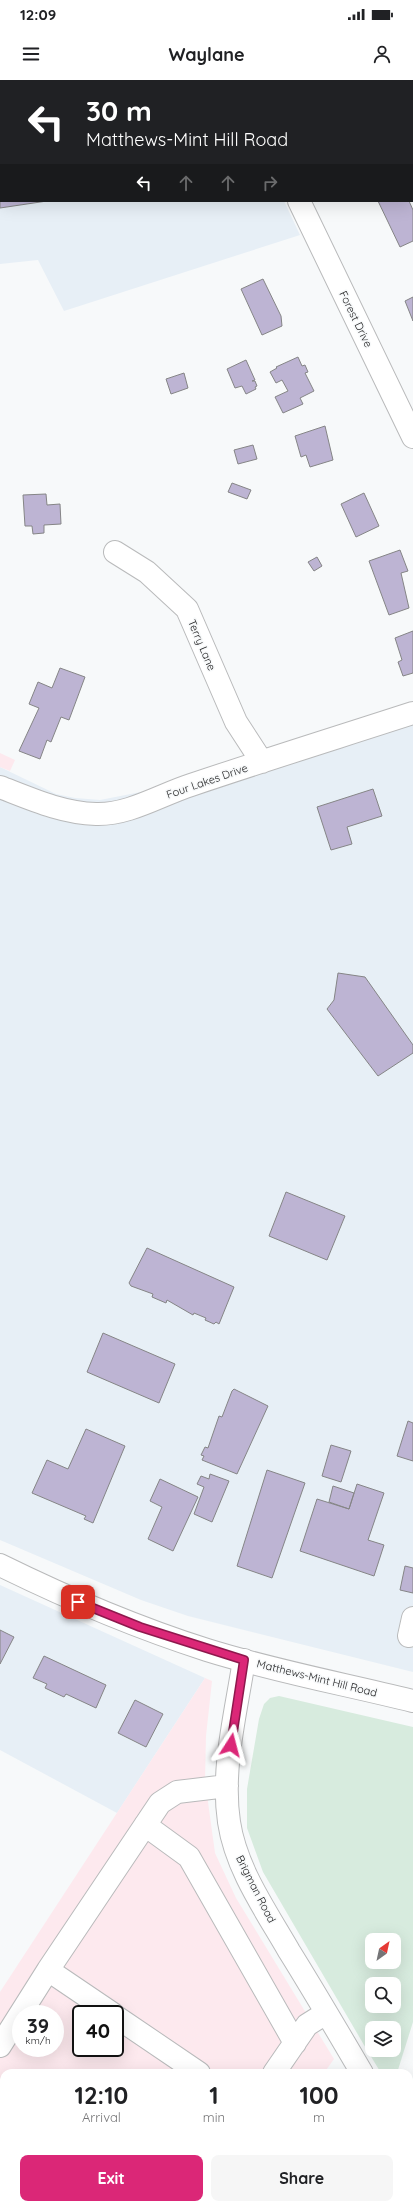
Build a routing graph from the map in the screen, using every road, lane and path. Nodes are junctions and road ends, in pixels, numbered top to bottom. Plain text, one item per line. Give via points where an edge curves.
1 (299, 202) edge
2 (413, 437) edge
3 (115, 552) dead end
4 (413, 713) edge
5 (262, 762) junction
6 (0, 787) edge
7 (0, 1564) edge
8 (244, 1660) junction
9 (413, 1701) edge
10 (227, 1786) junction
11 (145, 1826) junction
12 (48, 1970) junction
13 (99, 2005) edge
14 (326, 2013) junction
15 (124, 2022) edge
16 (295, 2043) junction
17 (0, 2046) edge
18 (193, 2069) edge
19 (277, 2069) edge
20 (360, 2069) edge

1 - 2 street, Forest Drive
3 - 5 street, Terry Lane via 147,572 186,609 236,722
4 - 5 street, Four Lakes Drive
5 - 6 street, Four Lakes Drive via 129,809 97,814 54,808
7 - 8 street, Matthews-Mint Hill Road via 50,1589 140,1627
8 - 9 street, Matthews-Mint Hill Road
8 - 10 street, Brigman Road
10 - 11 street via 177,1792 160,1802
10 - 14 street, Brigman Road via 229,1824 244,1870
11 - 12 street
11 - 16 street via 189,1857
12 - 13 street
12 - 17 street
14 - 16 street via 307,2025
14 - 20 street, Brigman Road
15 - 18 street
16 - 19 street

